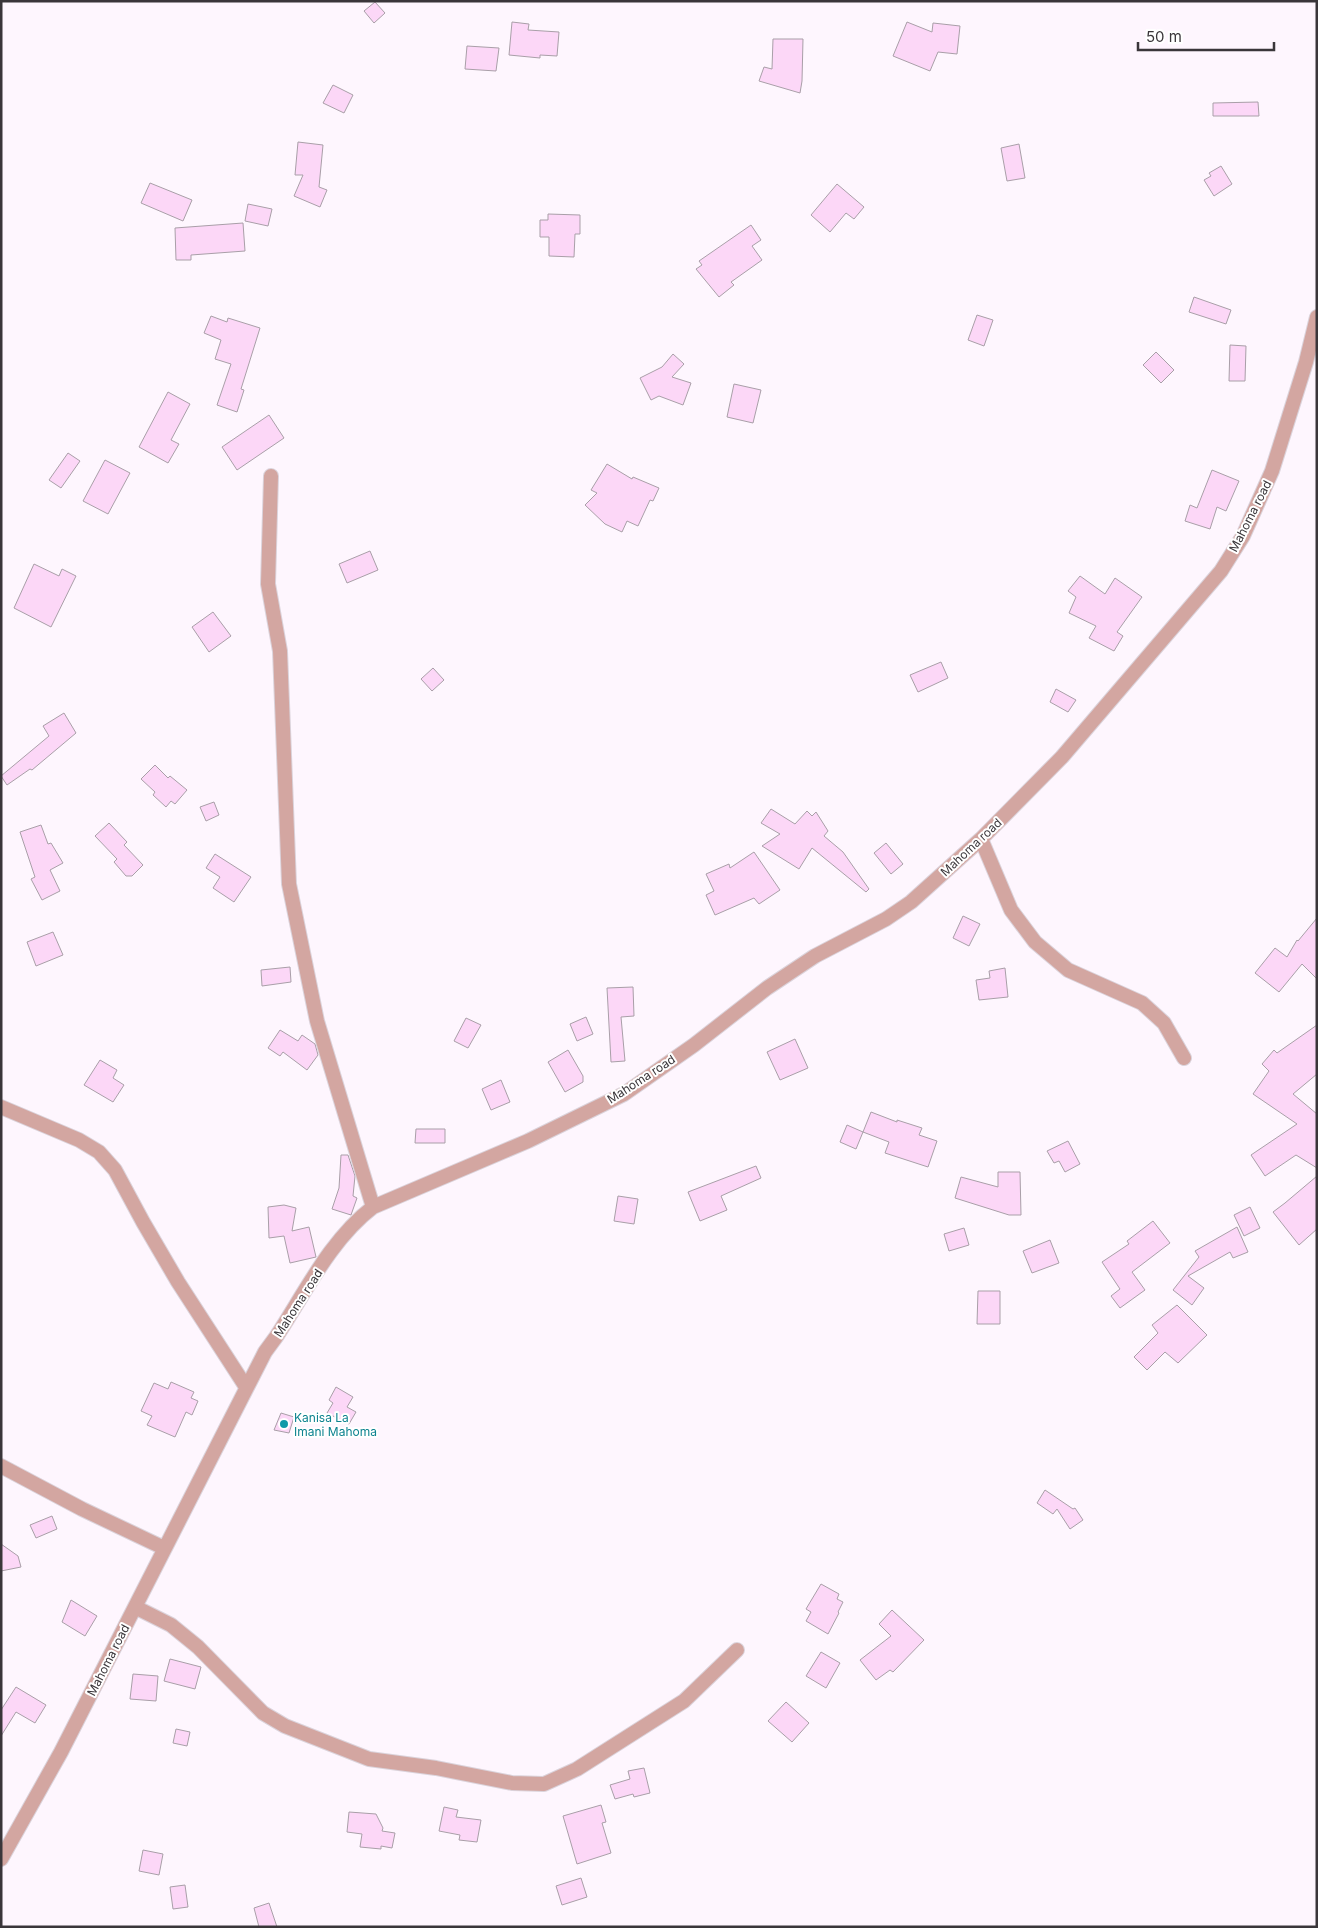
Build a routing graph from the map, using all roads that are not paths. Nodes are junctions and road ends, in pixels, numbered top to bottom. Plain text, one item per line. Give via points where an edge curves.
1 (1317, 317) edge
2 (270, 476) dead end
3 (980, 839) junction
4 (1184, 1058) dead end
5 (1, 1107) edge
6 (373, 1207) junction
7 (246, 1387) junction
8 (1, 1466) edge
9 (164, 1548) junction
10 (135, 1607) junction
11 (737, 1650) dead end
12 (1, 1859) edge

1 - 3 street, Mahoma road via 1272,471 1243,536 1221,571 1062,757
2 - 6 street via 268,584 280,651 289,884 317,1022
3 - 4 street via 1011,910 1035,942 1068,970 1142,1003 1164,1024
3 - 6 street, Mahoma road via 911,902 886,919 815,956 766,988 694,1045 624,1094 528,1140
5 - 7 street via 79,1140 99,1152 115,1170 178,1282
6 - 7 street, Mahoma road via 342,1236 265,1352
7 - 9 street, Mahoma road
8 - 9 street
9 - 10 street, Mahoma road
10 - 11 street via 171,1625 263,1713 285,1726 370,1758 512,1783 544,1784 577,1769 684,1701
10 - 12 street, Mahoma road via 61,1752

